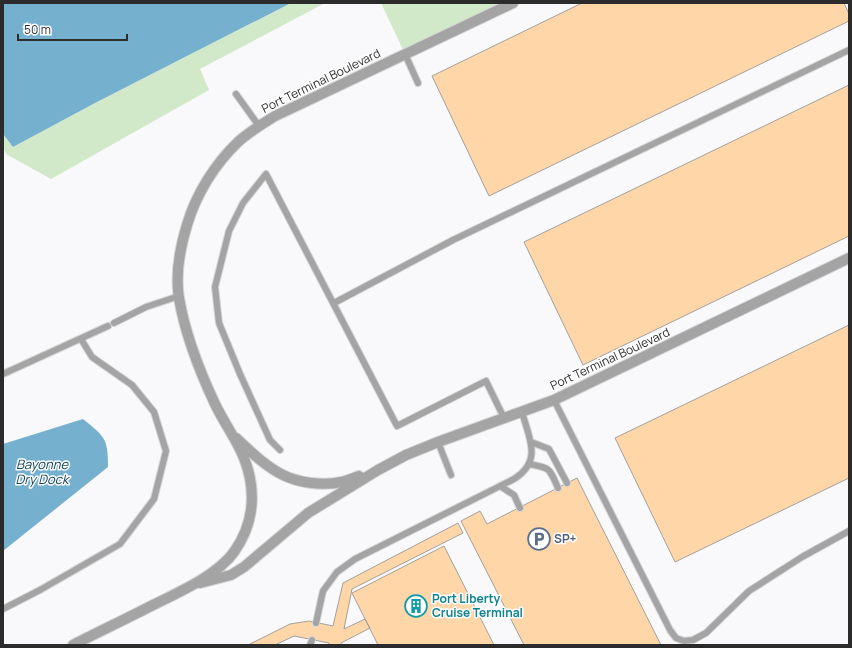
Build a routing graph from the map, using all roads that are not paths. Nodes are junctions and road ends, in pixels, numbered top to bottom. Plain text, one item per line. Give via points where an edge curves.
1 (513, 3) edge
2 (849, 50) edge
3 (405, 54) junction
4 (418, 83) dead end
5 (236, 94) dead end
6 (259, 126) junction
7 (849, 258) edge
8 (179, 296) junction
9 (334, 303) junction
10 (114, 323) dead end
11 (108, 326) dead end
12 (81, 339) junction
13 (3, 374) edge
14 (554, 400) junction
15 (522, 412) junction
16 (504, 418) junction
17 (232, 435) junction
18 (438, 442) junction
19 (531, 442) junction
20 (280, 450) dead end
21 (529, 464) junction
22 (378, 470) junction
23 (451, 475) dead end
24 (567, 483) dead end
25 (500, 486) junction
26 (558, 488) dead end
27 (520, 508) dead end
28 (849, 531) edge
29 (193, 585) junction
30 (3, 609) edge
31 (316, 623) dead end
32 (685, 643) edge
33 (73, 645) edge

1 - 3 street, Port Terminal Boulevard
2 - 9 lane via 453,240
3 - 4 lane
3 - 6 street, Port Terminal Boulevard via 299,104
5 - 6 lane
6 - 8 street, Port Terminal Boulevard via 238,142 221,160 194,204 181,249 177,276
7 - 14 street, Port Terminal Boulevard
8 - 10 lane via 146,307
8 - 17 street, Port Terminal Boulevard via 185,324 208,386
9 - 16 lane via 397,426 486,381
9 - 20 lane via 266,174 243,203 229,231 215,287 219,323 270,440
11 - 12 lane
12 - 13 lane
12 - 30 lane via 92,356 132,385 154,412 166,451 154,499 120,544
14 - 15 street, Port Terminal Boulevard
14 - 32 lane via 673,635
15 - 16 street, Port Terminal Boulevard
15 - 19 lane
16 - 18 street, Port Terminal Boulevard
17 - 22 street, Port Terminal Boulevard via 275,470 295,479 332,484
17 - 29 street, Port Terminal Boulevard via 244,458 252,488 251,516 233,554
18 - 22 street, Port Terminal Boulevard
18 - 23 lane
19 - 21 lane
19 - 24 lane via 550,449
21 - 25 lane via 519,476
21 - 26 lane via 546,467
22 - 29 street, Port Terminal Boulevard via 308,513 232,575
25 - 27 lane via 514,495
25 - 31 lane via 355,559 337,572 323,591
28 - 32 lane via 749,591 706,633
29 - 33 street, Port Terminal Boulevard

